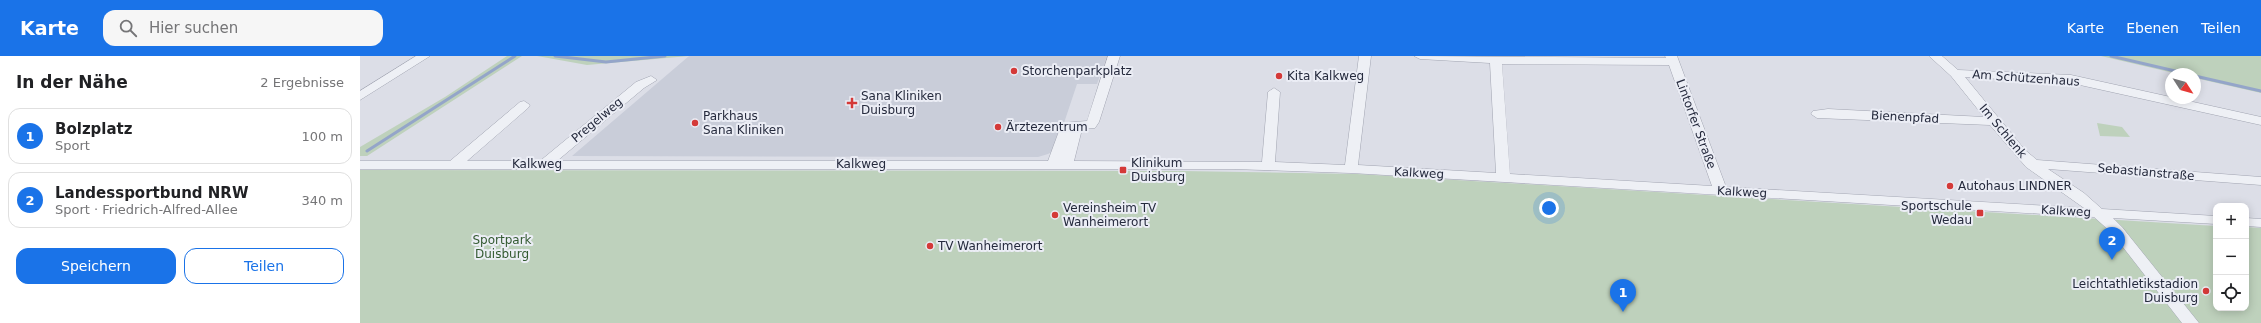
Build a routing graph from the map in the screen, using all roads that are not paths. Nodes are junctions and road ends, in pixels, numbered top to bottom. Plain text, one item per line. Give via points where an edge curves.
1 (424, 56) edge
2 (1114, 56) edge
3 (1365, 56) edge
4 (1420, 56) edge
5 (1935, 56) edge
6 (1672, 59) edge
7 (1496, 60) junction
8 (1955, 73) junction
9 (651, 80) dead end
10 (363, 92) edge
11 (1274, 92) dead end
12 (524, 105) dead end
13 (1817, 114) dead end
14 (2261, 121) edge
15 (1993, 122) junction
16 (360, 164) edge
17 (455, 164) junction
18 (545, 164) junction
19 (1060, 164) junction
20 (2031, 164) junction
21 (1268, 166) junction
22 (1351, 169) junction
23 (1503, 178) junction
24 (2261, 181) edge
25 (1722, 191) junction
26 (2098, 213) junction
27 (2213, 220) edge
28 (2249, 222) edge
29 (2261, 223) edge
30 (2191, 323) edge

1 - 10 street
2 - 19 street via 1093,122 1090,125 1072,126
3 - 22 street
4 - 7 street
5 - 8 street, Im Schlenk
6 - 7 street
6 - 25 street, Lintorfer Straße
7 - 23 street
8 - 14 street, Am Schützenhaus via 2071,79
8 - 15 street, Im Schlenk
9 - 18 street, Pregelweg via 640,85
11 - 21 street
12 - 17 street
13 - 15 street, Bienenpfad
15 - 20 street, Im Schlenk
16 - 17 street, Kalkweg
17 - 18 street, Kalkweg
18 - 19 street, Kalkweg
19 - 21 street, Kalkweg
20 - 24 street, Sebastianstraße
20 - 26 street, Im Schlenk via 2079,196
21 - 22 street, Kalkweg
22 - 23 street, Kalkweg
23 - 25 street, Kalkweg
25 - 26 street, Kalkweg
26 - 27 street, Kalkweg
26 - 30 street, Im Schlenk via 2117,230
28 - 29 street

